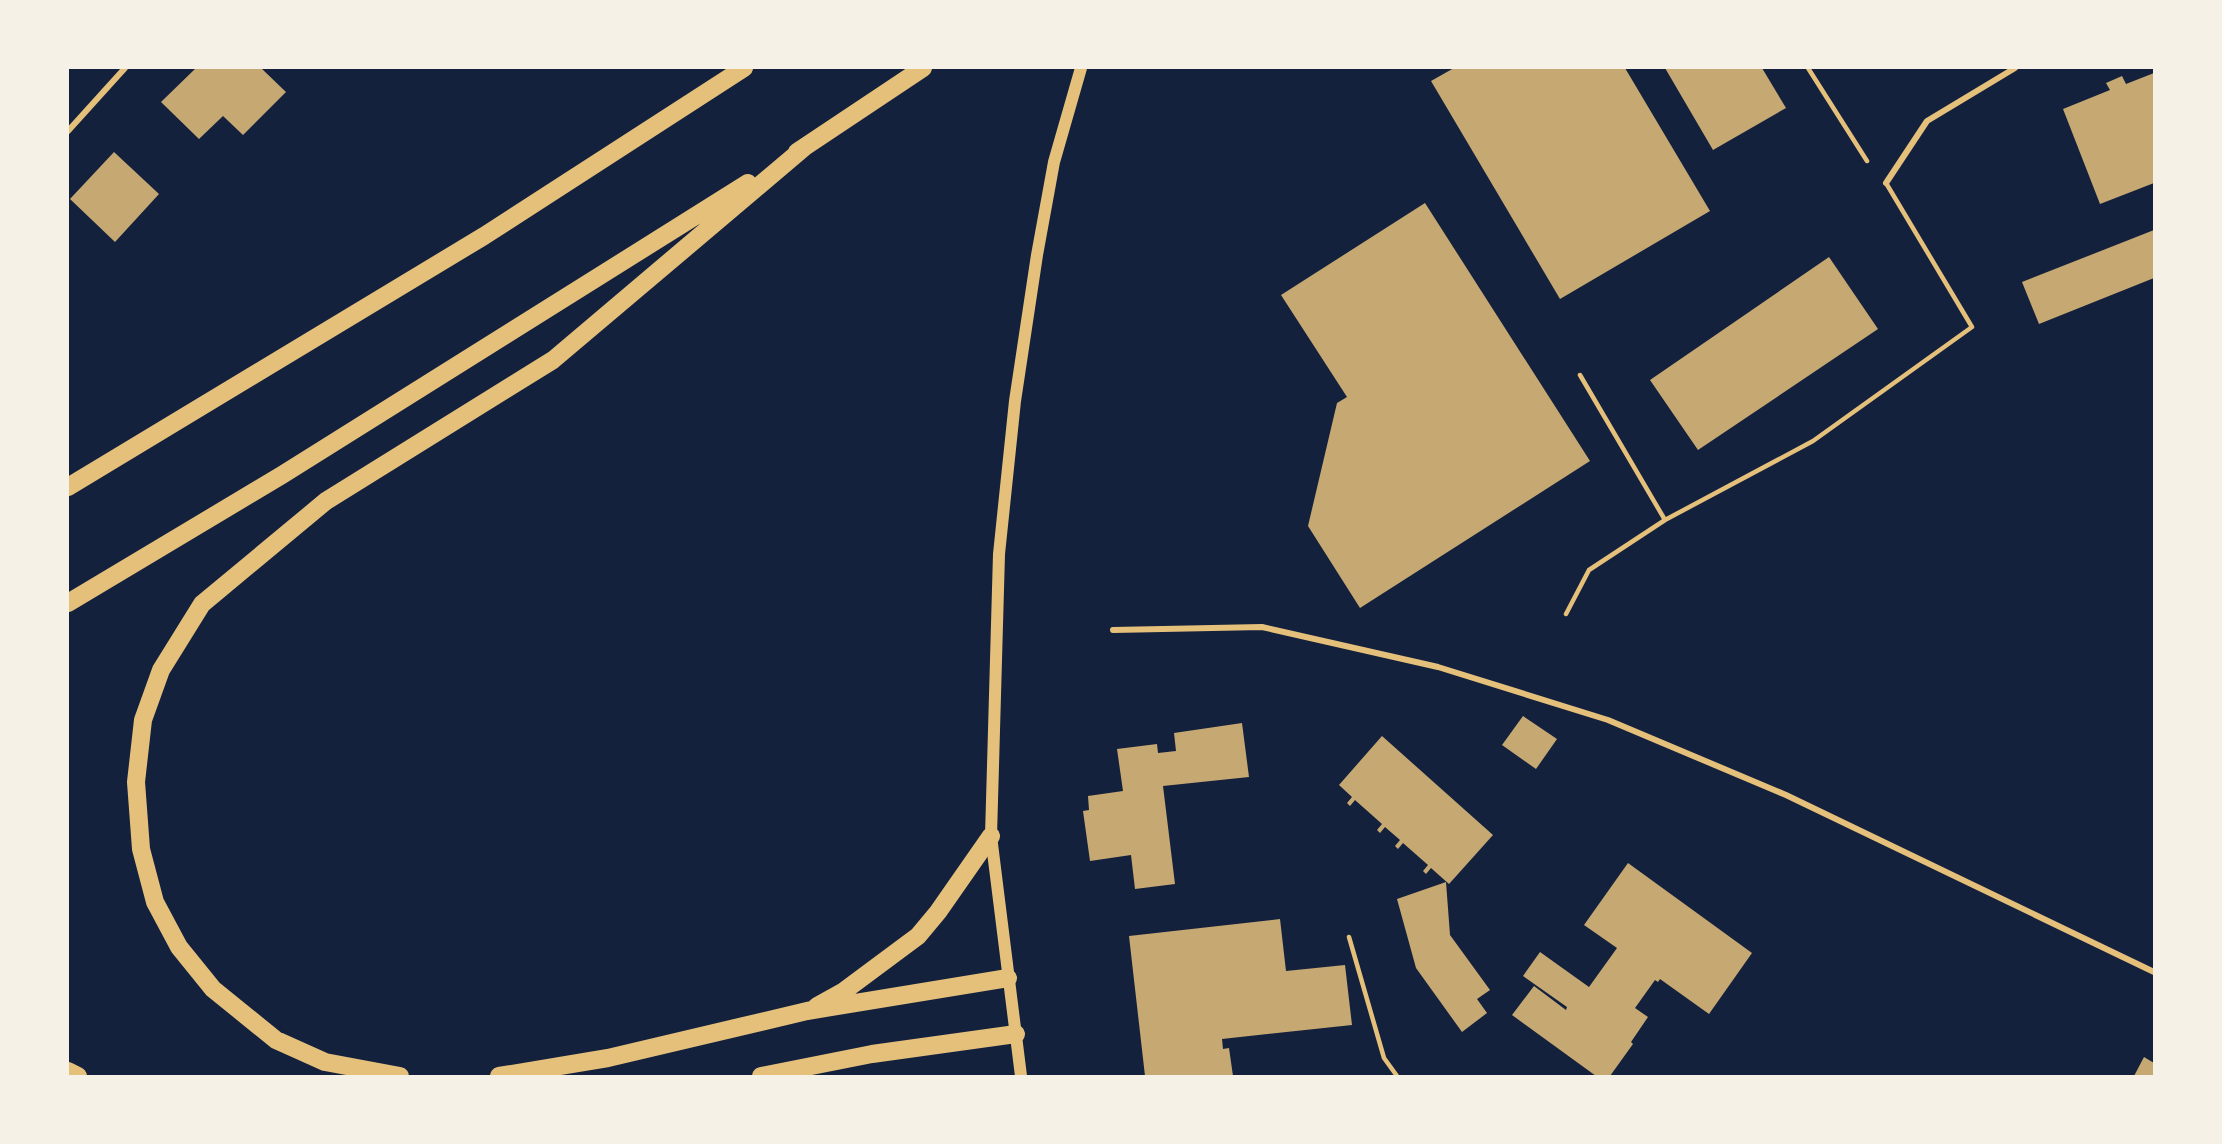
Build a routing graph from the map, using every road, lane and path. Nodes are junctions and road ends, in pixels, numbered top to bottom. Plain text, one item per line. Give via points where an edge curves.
1 (125, 68) edge
2 (744, 68) edge
3 (922, 68) edge
4 (1081, 68) edge
5 (1808, 68) edge
6 (2015, 68) edge
7 (68, 130) edge
8 (806, 146) junction
9 (1867, 161) dead end
10 (1886, 183) joint
11 (1580, 375) dead end
12 (68, 487) edge
13 (1665, 520) junction
14 (68, 603) edge
15 (1566, 614) dead end
16 (1113, 630) dead end
17 (991, 836) junction
18 (1349, 937) dead end
19 (2154, 972) edge
20 (1008, 978) junction
21 (807, 1011) junction
22 (1016, 1034) junction
23 (68, 1071) edge
24 (78, 1077) edge
25 (400, 1077) edge
26 (499, 1077) edge
27 (761, 1077) edge
28 (1022, 1077) edge
29 (1396, 1077) edge

1 - 7 street
2 - 12 highway via 484,236
3 - 8 highway
4 - 17 main road via 1054,162 1015,401 999,554
5 - 9 lane
6 - 10 street via 1927,121
8 - 14 highway via 292,469
8 - 25 highway via 553,360 326,501 202,604 161,670 143,720 136,782 141,849 155,902 178,947 213,989 276,1040 325,1062
10 - 13 lane via 1972,327 1813,441
11 - 13 lane
13 - 15 lane via 1588,570
16 - 19 street via 1262,627 1438,667 1608,720 1786,795
17 - 20 main road
17 - 21 highway via 918,936 844,990
18 - 29 lane via 1384,1058
20 - 21 highway
20 - 22 main road
21 - 26 highway via 608,1058
22 - 27 highway via 872,1054
22 - 28 main road
23 - 24 highway

